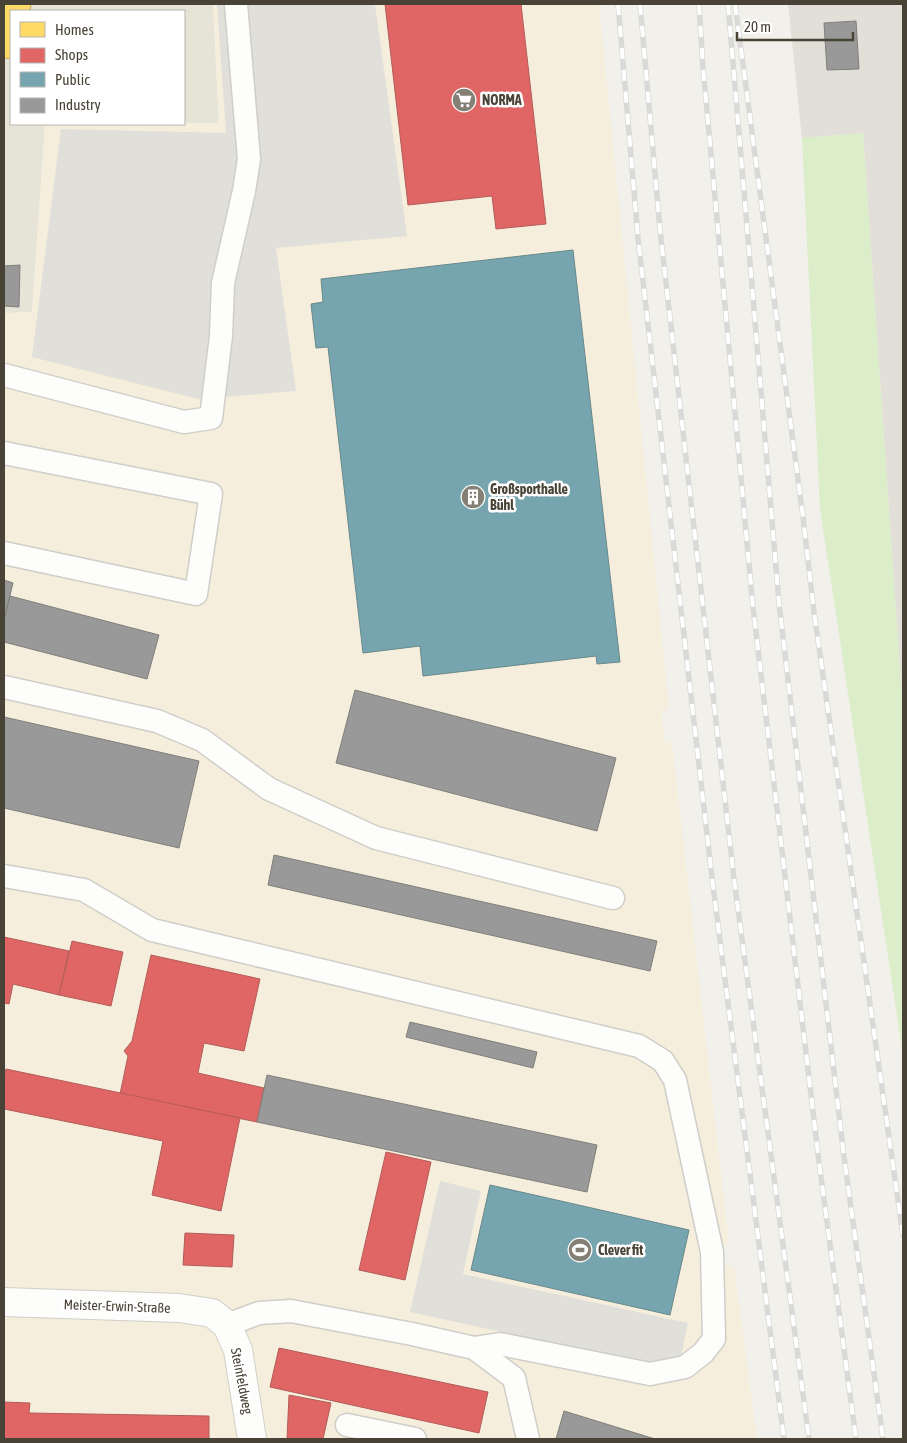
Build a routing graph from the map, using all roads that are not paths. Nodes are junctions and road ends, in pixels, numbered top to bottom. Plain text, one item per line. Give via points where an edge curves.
1 (236, 4) edge
2 (4, 375) edge
3 (4, 453) edge
4 (4, 553) edge
5 (4, 687) edge
6 (4, 876) edge
7 (613, 898) dead end
8 (4, 1302) edge
9 (227, 1325) junction
10 (474, 1348) junction
11 (347, 1425) dead end
12 (252, 1439) edge
13 (415, 1439) edge
14 (528, 1439) edge

1 - 2 lane via 249,159 223,283 221,336 211,418 184,422
3 - 4 lane via 211,494 196,594
5 - 7 lane via 157,721 202,740 269,789 376,838
6 - 10 lane via 84,890 152,930 639,1046 663,1061 675,1080 712,1252 714,1339 685,1367 650,1374 500,1344
8 - 9 street, Meister-Erwin-Straße via 179,1308 212,1314
9 - 10 lane via 259,1314 291,1311
9 - 12 street, Steinfeldweg via 238,1350
10 - 14 lane via 514,1378
11 - 13 lane

